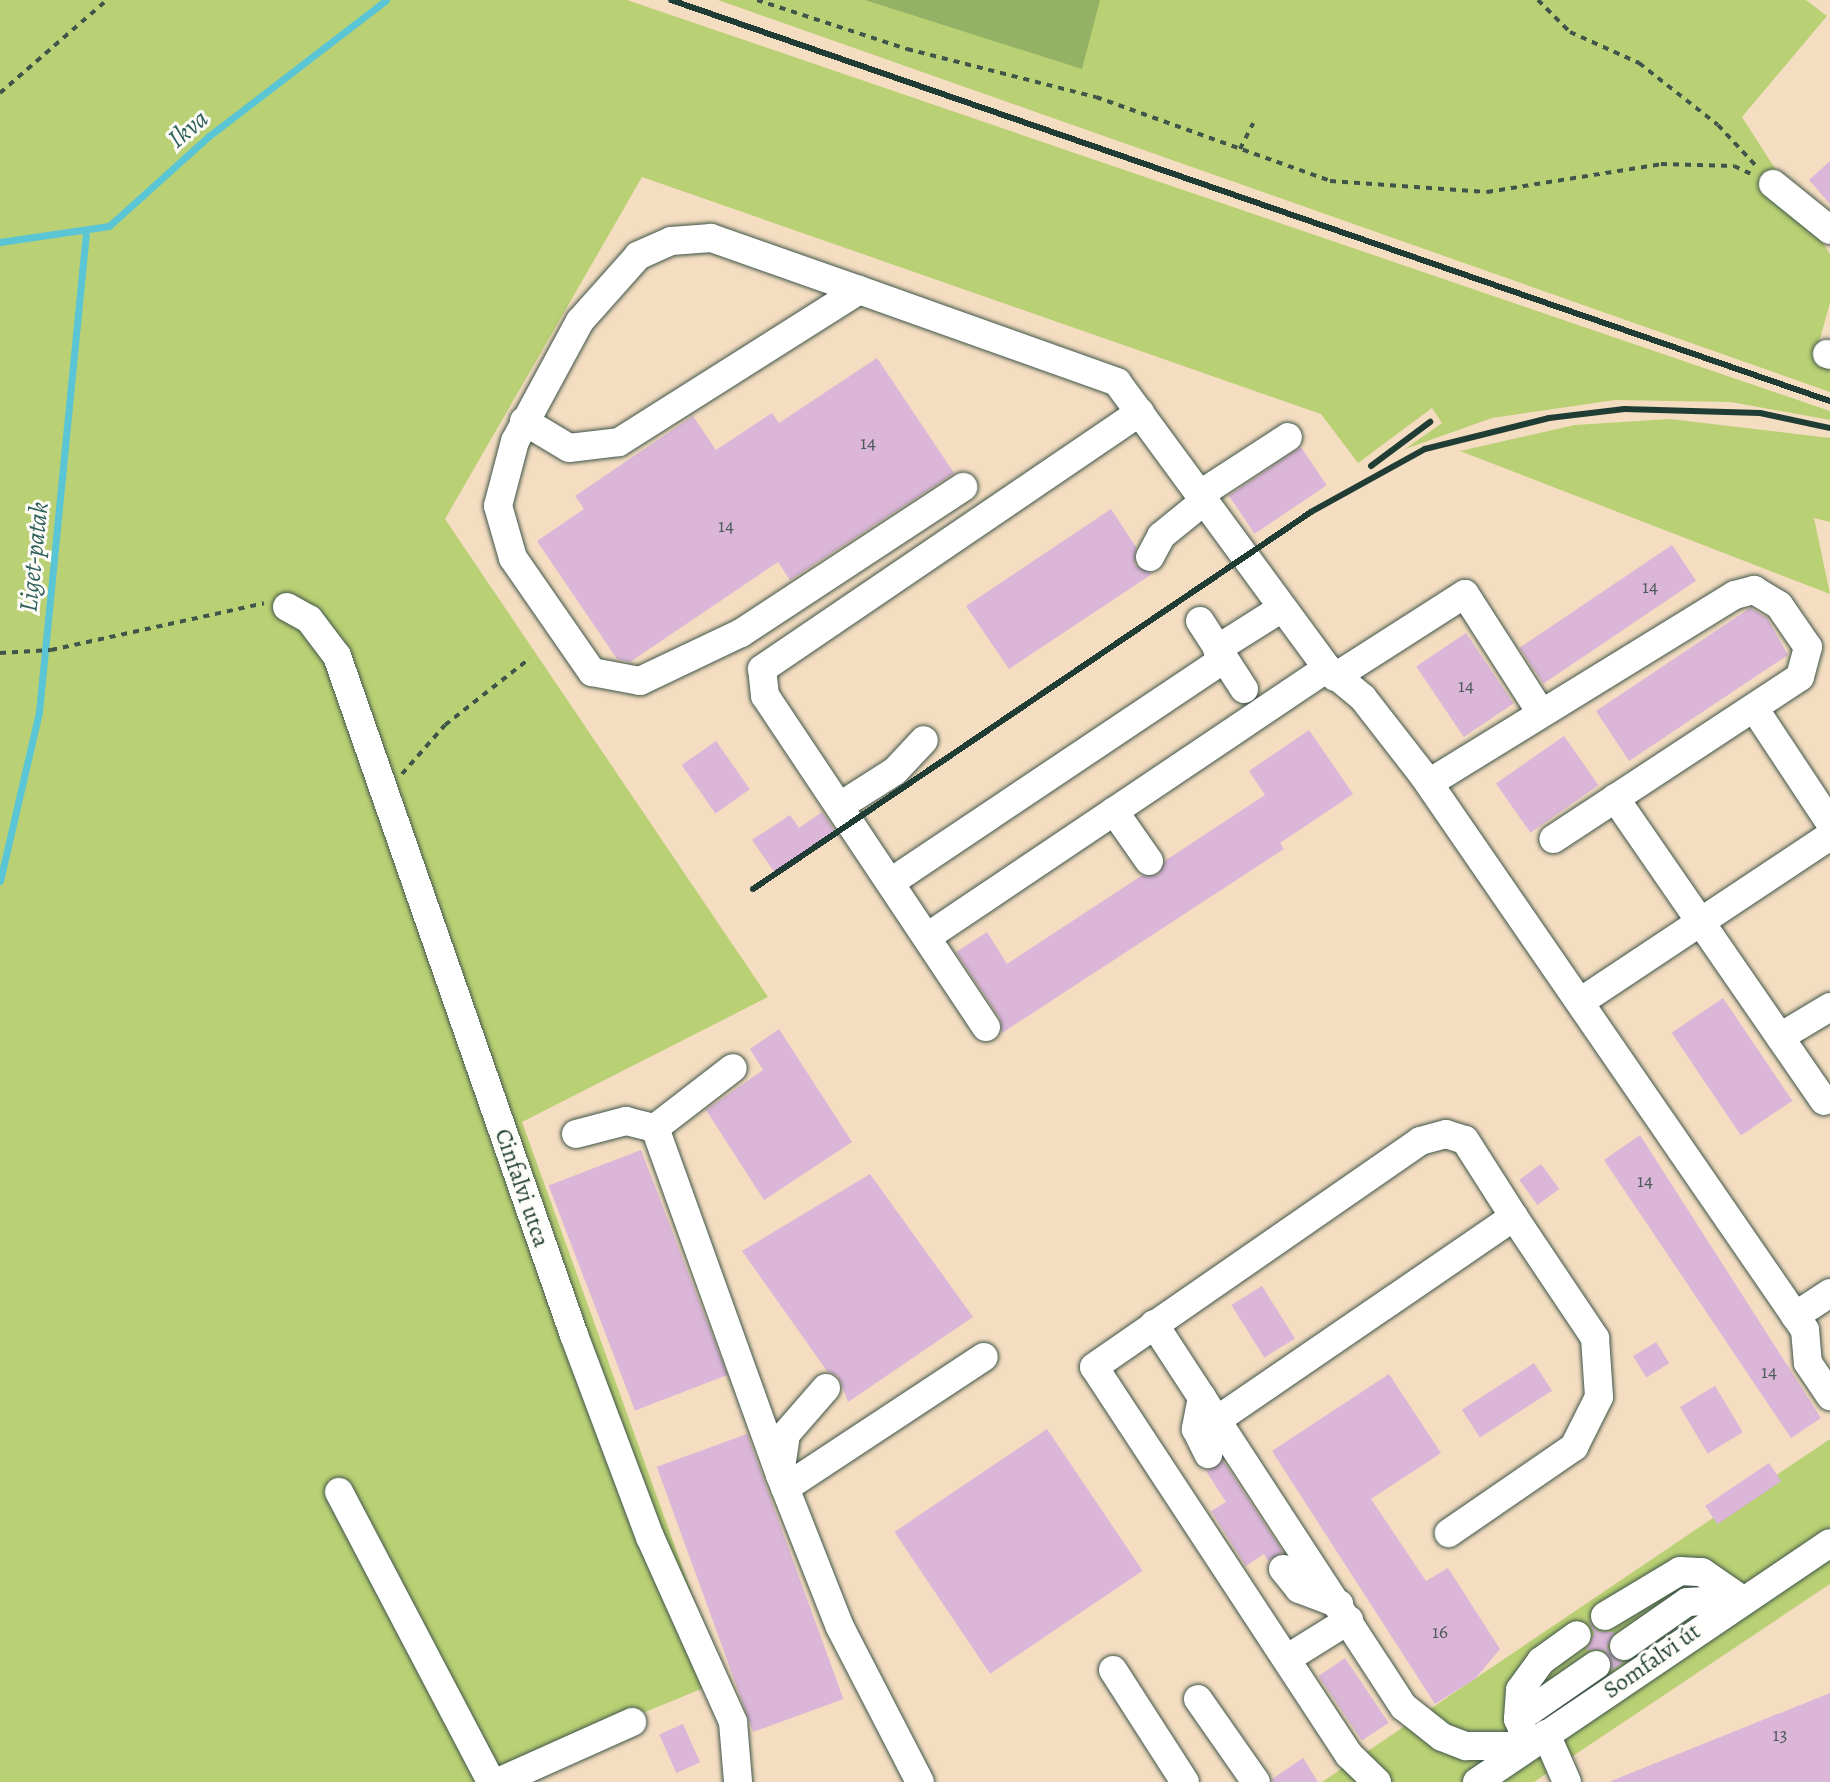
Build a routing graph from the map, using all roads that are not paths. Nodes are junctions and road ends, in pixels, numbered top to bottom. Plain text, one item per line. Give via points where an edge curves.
1 (1773, 184) road end
2 (1830, 230) edge
3 (859, 290) junction
4 (1140, 412) junction
5 (524, 421) junction
6 (1288, 437) dead end
7 (963, 487) dead end
8 (1202, 498) junction
9 (1150, 557) dead end
10 (287, 607) road end
11 (1282, 608) junction
12 (1200, 621) dead end
13 (1221, 654) junction
14 (1331, 673) junction
15 (1244, 689) dead end
16 (1754, 708) junction
17 (1541, 713) junction
18 (924, 740) dead end
19 (1429, 783) junction
20 (1615, 798) junction
21 (840, 806) junction
22 (1114, 811) junction
23 (1830, 823) edge
24 (1830, 836) edge
25 (1553, 839) dead end
26 (1149, 861) dead end
27 (891, 882) junction
28 (1699, 919) junction
29 (927, 937) junction
30 (1580, 1002) junction
31 (1830, 1007) edge
32 (986, 1027) dead end
33 (1780, 1037) junction
34 (733, 1068) dead end
35 (1824, 1101) dead end
36 (655, 1128) junction
37 (576, 1134) dead end
38 (1514, 1217) junction
39 (1830, 1293) edge
40 (1154, 1324) junction
41 (1810, 1329) edge
42 (984, 1357) dead end
43 (826, 1388) dead end
44 (1830, 1396) edge
45 (1210, 1408) junction
46 (1208, 1454) dead end
47 (782, 1482) junction
48 (339, 1492) dead end
49 (1449, 1533) dead end
50 (1830, 1543) edge
51 (1283, 1569) dead end
52 (1741, 1599) junction
53 (1344, 1612) junction
54 (1605, 1616) dead end
55 (1577, 1635) dead end
56 (1624, 1646) dead end
57 (1288, 1658) junction
58 (1596, 1665) dead end
59 (1113, 1670) dead end
60 (1198, 1699) dead end
61 (1518, 1719) junction
62 (632, 1722) dead end
63 (1537, 1740) junction
64 (491, 1782) edge
65 (498, 1782) edge
66 (738, 1782) edge
67 (920, 1782) edge
68 (1185, 1782) edge
69 (1256, 1782) edge
70 (1377, 1782) edge
71 (1477, 1782) edge
72 (1567, 1782) edge

1 - 2 street
3 - 4 street via 1106,377
3 - 5 street via 619,442 569,448
3 - 5 street via 726,241 683,238 654,247 624,267 580,321
4 - 8 street
4 - 21 street via 768,661 760,677 765,696
5 - 7 street via 499,497 506,543 592,672 606,678 654,679 741,633
6 - 8 street
8 - 9 street via 1161,536
8 - 11 street
10 - 66 street, Cinfalvi utca via 309,619 337,656 574,1335 650,1537 733,1722
11 - 13 street
11 - 14 street
12 - 13 street
13 - 15 street
13 - 27 street
14 - 17 street via 1465,594
14 - 19 street via 1363,698
14 - 22 street
16 - 17 street via 1800,677 1808,658 1803,637 1779,605 1754,590 1735,595
16 - 20 street
16 - 23 street
17 - 19 street
18 - 21 street via 895,771
19 - 30 street
20 - 25 street
20 - 28 street
21 - 27 street
22 - 26 street
22 - 29 street
24 - 28 street
27 - 29 street
28 - 30 street
28 - 33 street
29 - 32 street
30 - 41 street
31 - 33 street
33 - 35 street
34 - 36 street
36 - 37 street via 626,1121
36 - 47 street
38 - 40 street via 1465,1140 1446,1134 1420,1141
38 - 45 street
38 - 49 street via 1595,1338 1603,1368 1599,1397 1574,1447
39 - 41 street
40 - 45 street
40 - 57 street via 1094,1367
41 - 44 street via 1808,1363
42 - 47 street
43 - 47 street via 786,1434
45 - 46 street via 1196,1429
45 - 53 street
47 - 67 street via 840,1627
48 - 64 street
50 - 52 street, Somfalvi út
51 - 53 street via 1299,1589
52 - 54 street via 1702,1572 1680,1571
52 - 56 street via 1687,1602
52 - 63 street, Somfalvi út
53 - 57 street
53 - 63 street via 1421,1725 1466,1746
55 - 61 street via 1541,1661 1520,1690
57 - 70 street via 1349,1755
58 - 61 street
59 - 68 street
60 - 69 street
61 - 63 street
62 - 65 street
63 - 71 street, Somfalvi út
63 - 72 street

